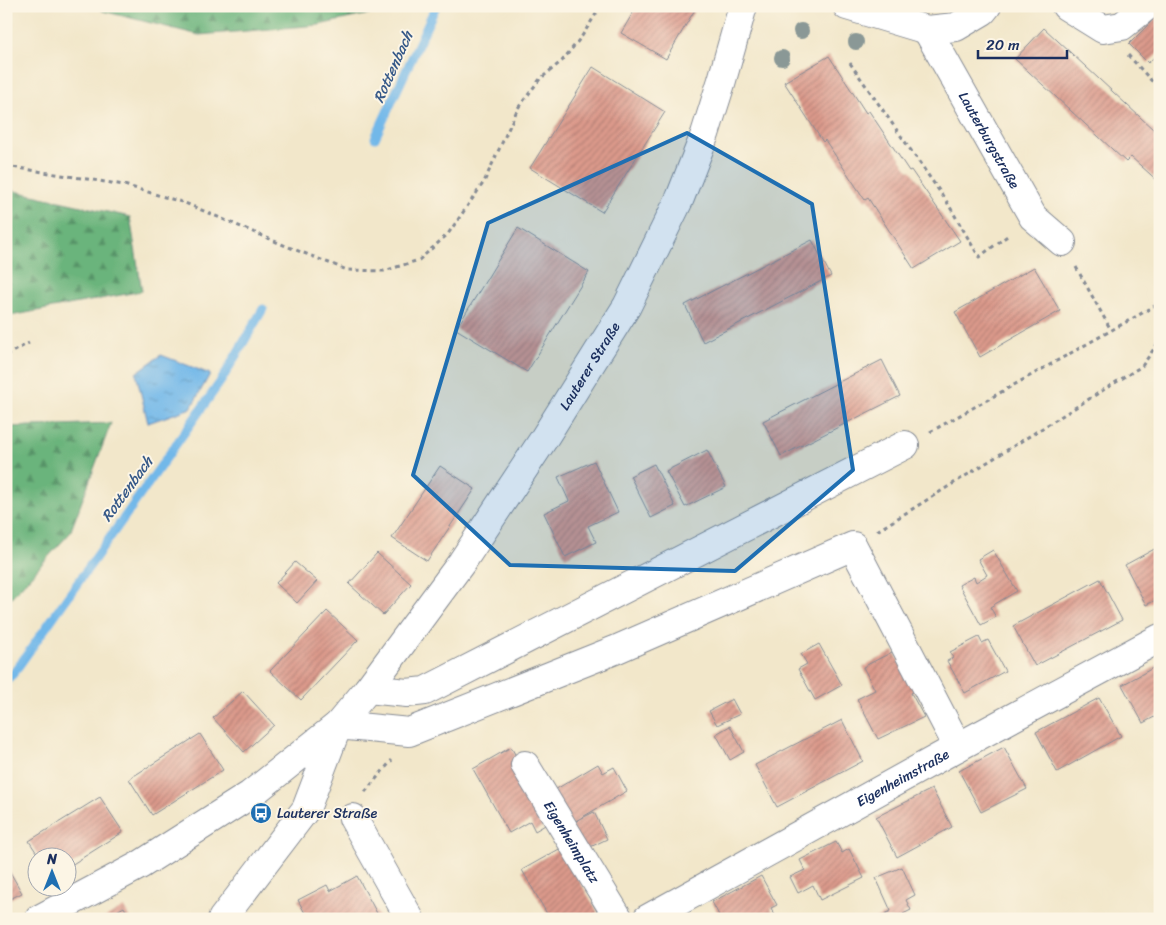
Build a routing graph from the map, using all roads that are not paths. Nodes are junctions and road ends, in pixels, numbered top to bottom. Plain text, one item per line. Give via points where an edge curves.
1 (743, 6) edge
2 (846, 6) edge
3 (987, 6) edge
4 (1066, 6) edge
5 (1148, 6) edge
6 (927, 30) junction
7 (1062, 242) road end
8 (905, 445) road end
9 (1160, 638) edge
10 (368, 689) junction
11 (338, 726) junction
12 (958, 747) junction
13 (525, 765) dead end
14 (353, 818) dead end
15 (39, 919) edge
16 (222, 919) edge
17 (410, 919) edge
18 (619, 919) edge
19 (647, 919) edge

1 - 10 street, Lauterer Straße via 701,144 680,198 627,306 462,562
2 - 6 street
3 - 6 street via 956,27
4 - 5 street via 1103,29 1122,26
6 - 7 street, Lauterburgstraße via 1033,217
8 - 10 street via 425,691 407,693
9 - 12 street, Eigenheimstraße
10 - 11 street, Lauterer Straße
11 - 12 street via 409,732 616,650 853,546
11 - 15 street, Lauterer Straße via 234,805 140,865
11 - 16 street via 306,809
12 - 19 street, Eigenheimstraße
13 - 18 street, Eigenheimplatz
14 - 17 street

